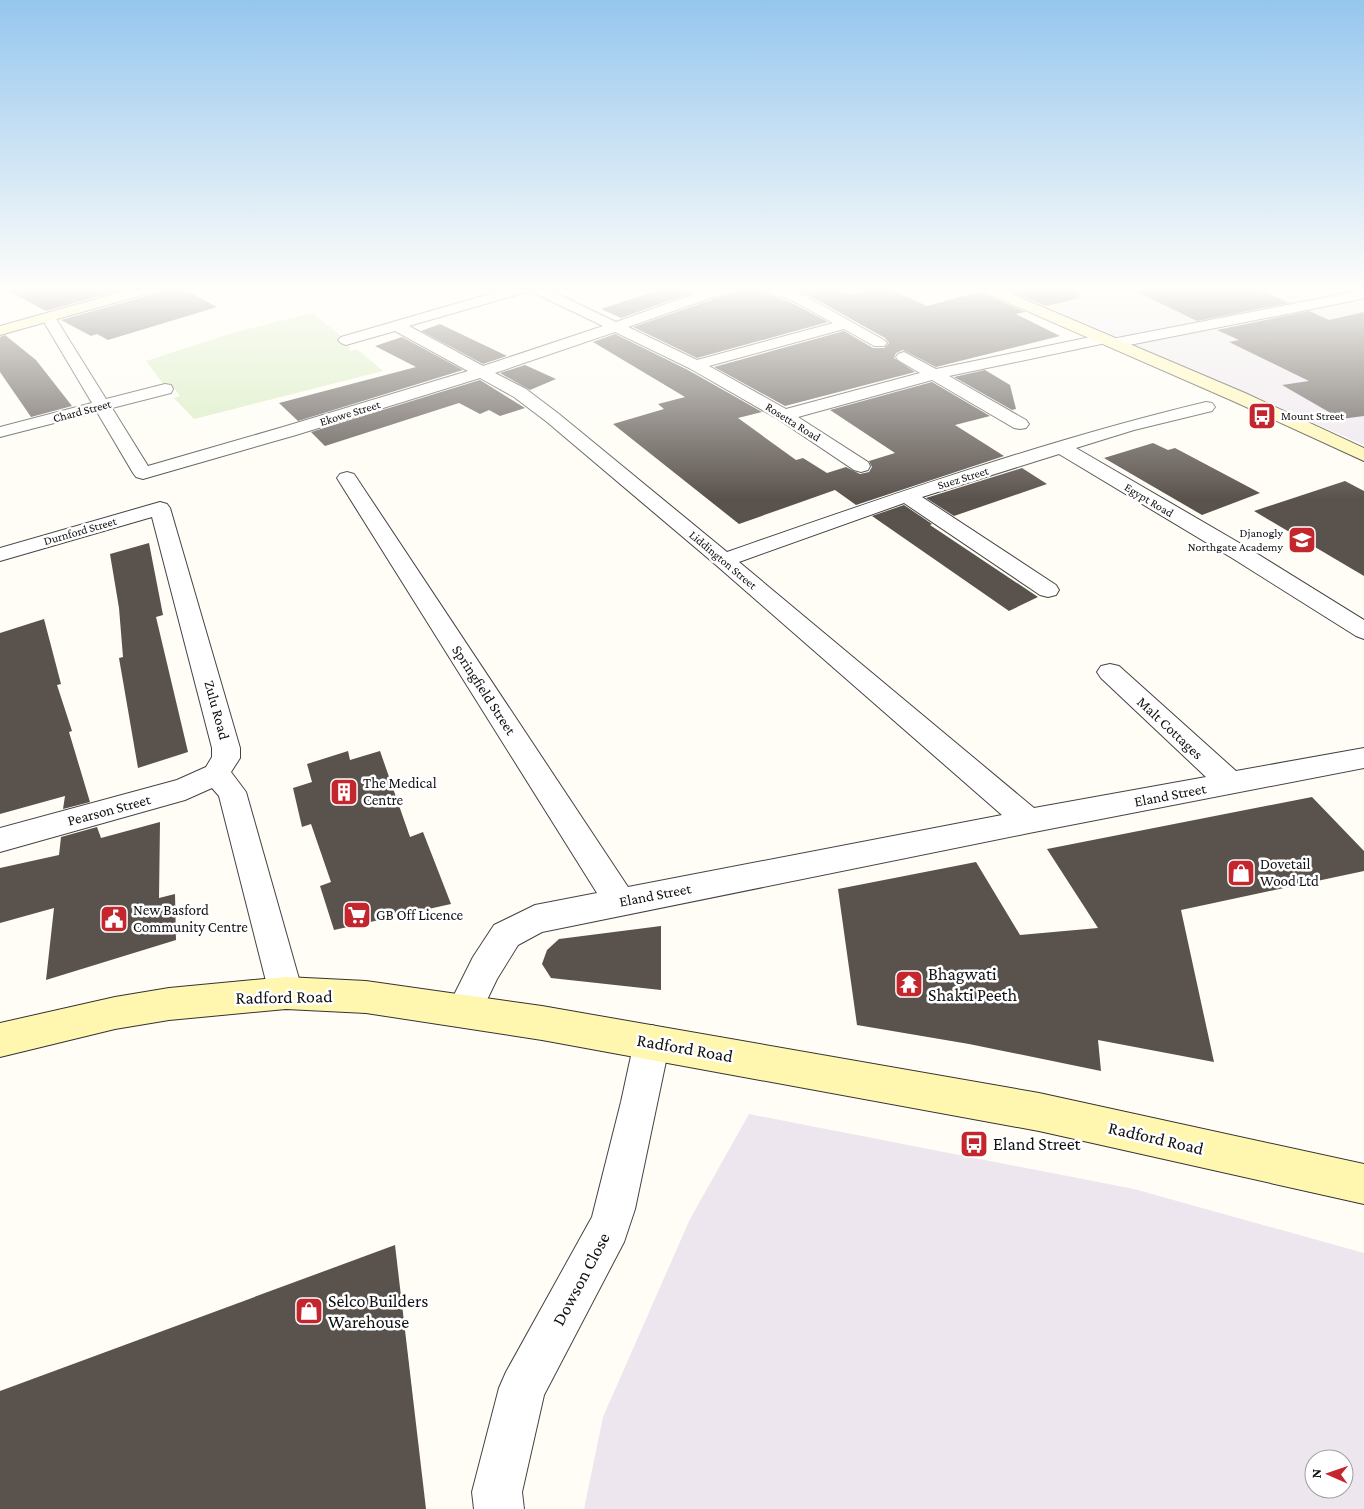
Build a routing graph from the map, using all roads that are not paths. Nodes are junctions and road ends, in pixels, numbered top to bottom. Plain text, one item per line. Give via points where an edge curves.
1 (73, 358) edge
2 (454, 358) edge
3 (525, 358) edge
4 (682, 358) edge
5 (720, 358) edge
6 (907, 358) edge
7 (1018, 358) edge
8 (1150, 358) edge
9 (696, 365) junction
10 (480, 373) junction
11 (935, 374) junction
12 (165, 389) dead end
13 (101, 406) junction
14 (1206, 407) dead end
15 (784, 415) junction
16 (1020, 424) dead end
17 (0, 432) edge
18 (1062, 448) junction
19 (1364, 455) edge
20 (861, 466) dead end
21 (347, 478) dead end
22 (906, 496) junction
23 (160, 508) joint
24 (0, 554) edge
25 (724, 560) junction
26 (1048, 590) dead end
27 (1364, 631) edge
28 (1110, 672) dead end
29 (1364, 758) edge
30 (216, 774) junction
31 (1231, 783) junction
32 (1029, 821) junction
33 (0, 840) edge
34 (620, 902) junction
35 (286, 993) junction
36 (464, 1011) junction
37 (0, 1040) edge
38 (652, 1042) junction
39 (1364, 1184) edge
40 (498, 1509) edge

1 - 13 street
2 - 10 street, Liddington Street
3 - 10 street, Ekowe Street
4 - 9 street, Rosetta Road
5 - 9 street
6 - 11 street
7 - 11 street
8 - 19 street
9 - 15 street, Rosetta Road
10 - 13 street, Ekowe Street via 143,473
10 - 25 street, Liddington Street via 520,393 553,418
11 - 15 street
11 - 16 street
12 - 13 street, Chard Street
13 - 17 street, Chard Street
14 - 18 street, Suez Street via 1128,426
15 - 20 street, Rosetta Road
18 - 22 street, Suez Street
18 - 27 street, Egypt Road
21 - 34 street, Springfield Street
22 - 25 street, Suez Street
22 - 26 street
23 - 24 street, Durnford Street
23 - 30 street, Zulu Road via 226,742 226,758
25 - 32 street, Liddington Street
28 - 31 street, Malt Cottages
29 - 31 street, Eland Street
30 - 33 street, Pearson Street via 185,789
30 - 35 street via 232,792
31 - 32 street, Eland Street
32 - 34 street, Eland Street
34 - 36 street, Eland Street via 535,919 506,935
35 - 36 street, Radford Road via 366,997
35 - 37 street, Radford Road via 169,1004
36 - 38 street, Radford Road
38 - 39 street, Radford Road via 1040,1112
38 - 40 street, Dowson Close via 615,1209 571,1301 522,1388 498,1492

